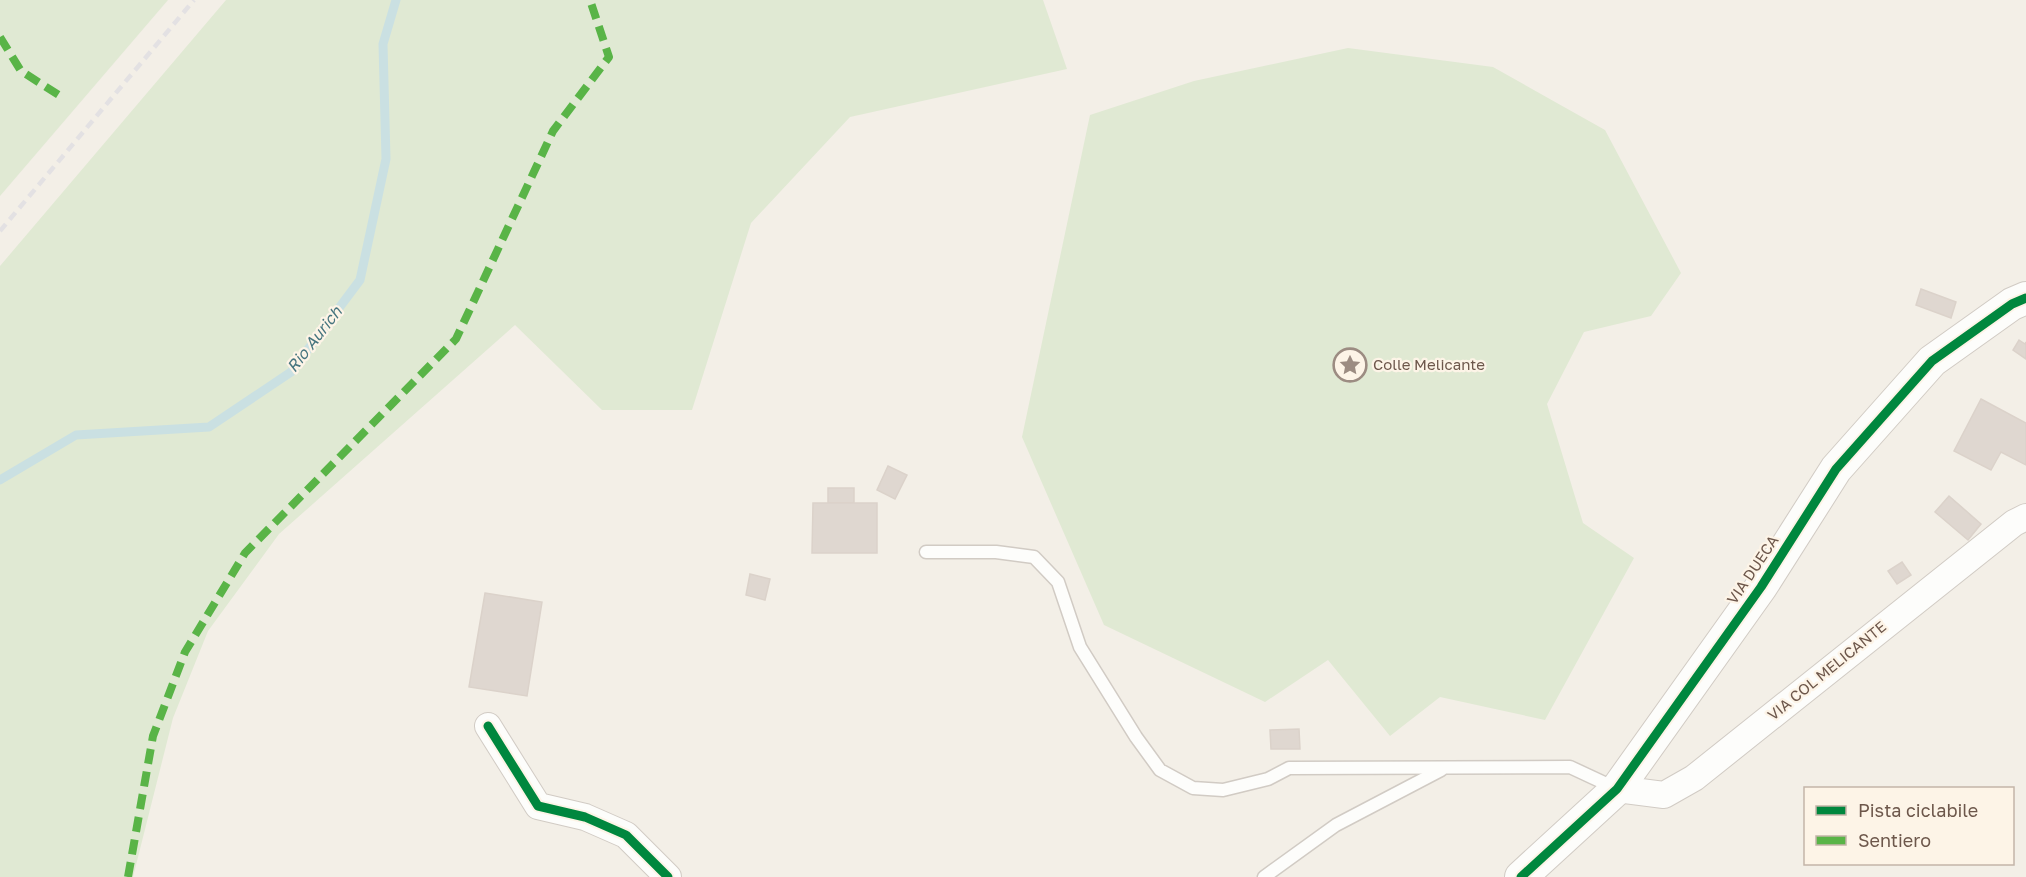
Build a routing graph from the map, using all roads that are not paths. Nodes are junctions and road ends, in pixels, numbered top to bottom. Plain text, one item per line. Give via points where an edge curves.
1 (2026, 298) edge
2 (2026, 517) edge
3 (926, 552) dead end
4 (488, 726) dead end
5 (1445, 768) junction
6 (1617, 789) junction
7 (668, 877) edge
8 (1264, 877) edge
9 (1521, 877) edge

1 - 6 street, VIA DUECA via 1932,361 1836,469 1761,587
2 - 6 street, VIA COL MELICANTE via 1694,778 1664,795
3 - 5 lane via 996,552 1034,557 1058,582 1080,647 1136,737 1160,770 1193,788 1223,790 1268,779 1289,768
4 - 7 street via 538,806 585,817 626,835
5 - 6 lane via 1570,767
5 - 8 lane via 1336,825
6 - 9 street, VIA DUECA

